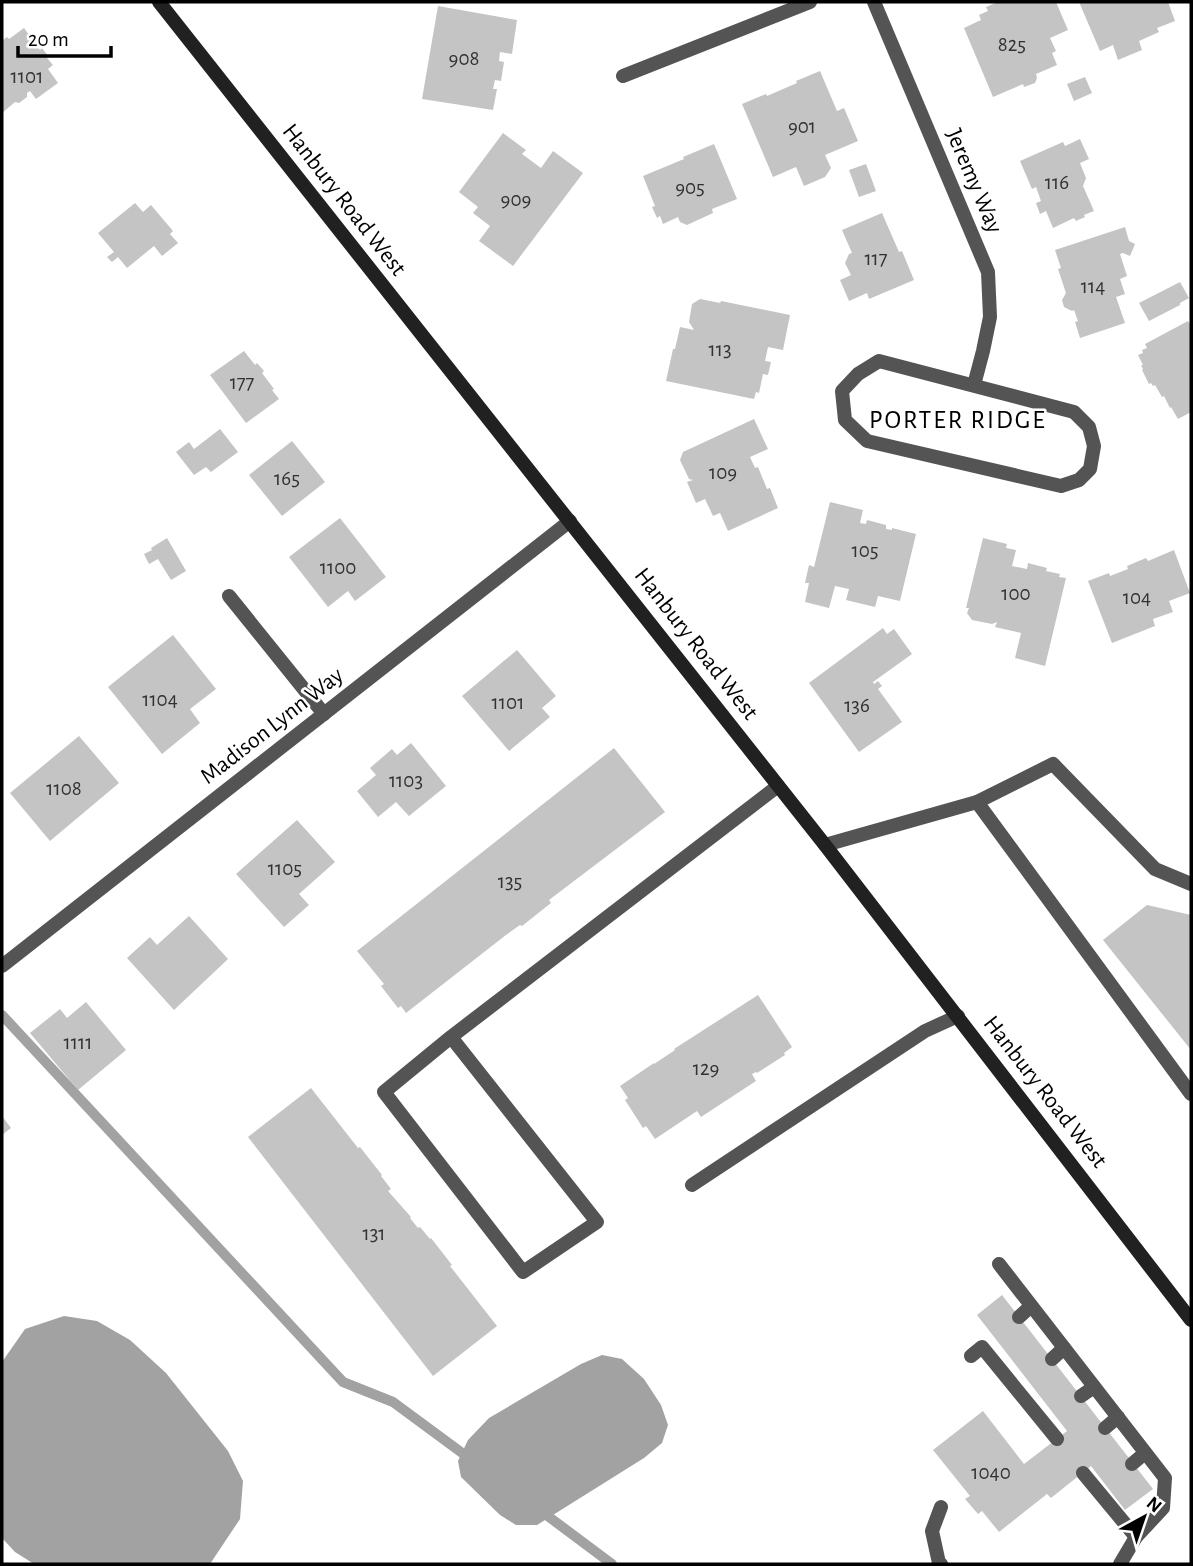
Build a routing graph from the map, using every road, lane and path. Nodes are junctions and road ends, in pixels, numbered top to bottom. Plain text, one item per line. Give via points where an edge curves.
1 (159, 2) edge
2 (810, 2) edge
3 (874, 2) edge
4 (622, 76) dead end
5 (974, 385) junction
6 (570, 521) junction
7 (229, 596) dead end
8 (324, 714) junction
9 (778, 786) junction
10 (977, 802) junction
11 (825, 845) junction
12 (1191, 884) edge
13 (2, 966) edge
14 (958, 1016) junction
15 (452, 1037) junction
16 (1191, 1094) edge
17 (692, 1185) dead end
18 (999, 1264) dead end
19 (1031, 1306) junction
20 (1019, 1317) dead end
21 (1191, 1320) edge
22 (994, 1337) dead end
23 (1065, 1349) junction
24 (1052, 1359) dead end
25 (1094, 1387) junction
26 (1081, 1396) dead end
27 (1118, 1417) junction
28 (1105, 1427) dead end
29 (1056, 1439) dead end
30 (1145, 1453) junction
31 (1132, 1464) dead end
32 (1083, 1473) dead end
33 (941, 1507) dead end
34 (1136, 1537) junction
35 (941, 1564) edge
36 (1120, 1564) edge

1 - 6 main road, Hanbury Road West
2 - 4 street
3 - 5 street, Jeremy Way via 988,272 990,317
5 - 5 street via 1074,412 1089,427 1094,446 1090,469 1079,480 1061,486 867,441 845,420 842,391 879,361
6 - 8 street, Madison Lynn Way
6 - 9 main road, Hanbury Road West
7 - 8 street
8 - 13 street, Madison Lynn Way
9 - 11 main road, Hanbury Road West
9 - 15 street
10 - 11 street
10 - 12 street via 1053,764 1155,869
10 - 16 street
11 - 14 main road, Hanbury Road West
14 - 17 street via 926,1031
14 - 21 main road, Hanbury Road West
15 - 15 street via 384,1092 523,1272 597,1222
18 - 19 street
19 - 20 street
19 - 23 street
22 - 29 street via 976,1351 1021,1384 1050,1421
23 - 24 street
23 - 25 street
25 - 26 street
25 - 27 street
27 - 28 street
27 - 30 street
30 - 31 street
30 - 34 street via 1164,1478 1163,1508
32 - 34 street via 1102,1488
33 - 35 street via 932,1531
34 - 36 street

